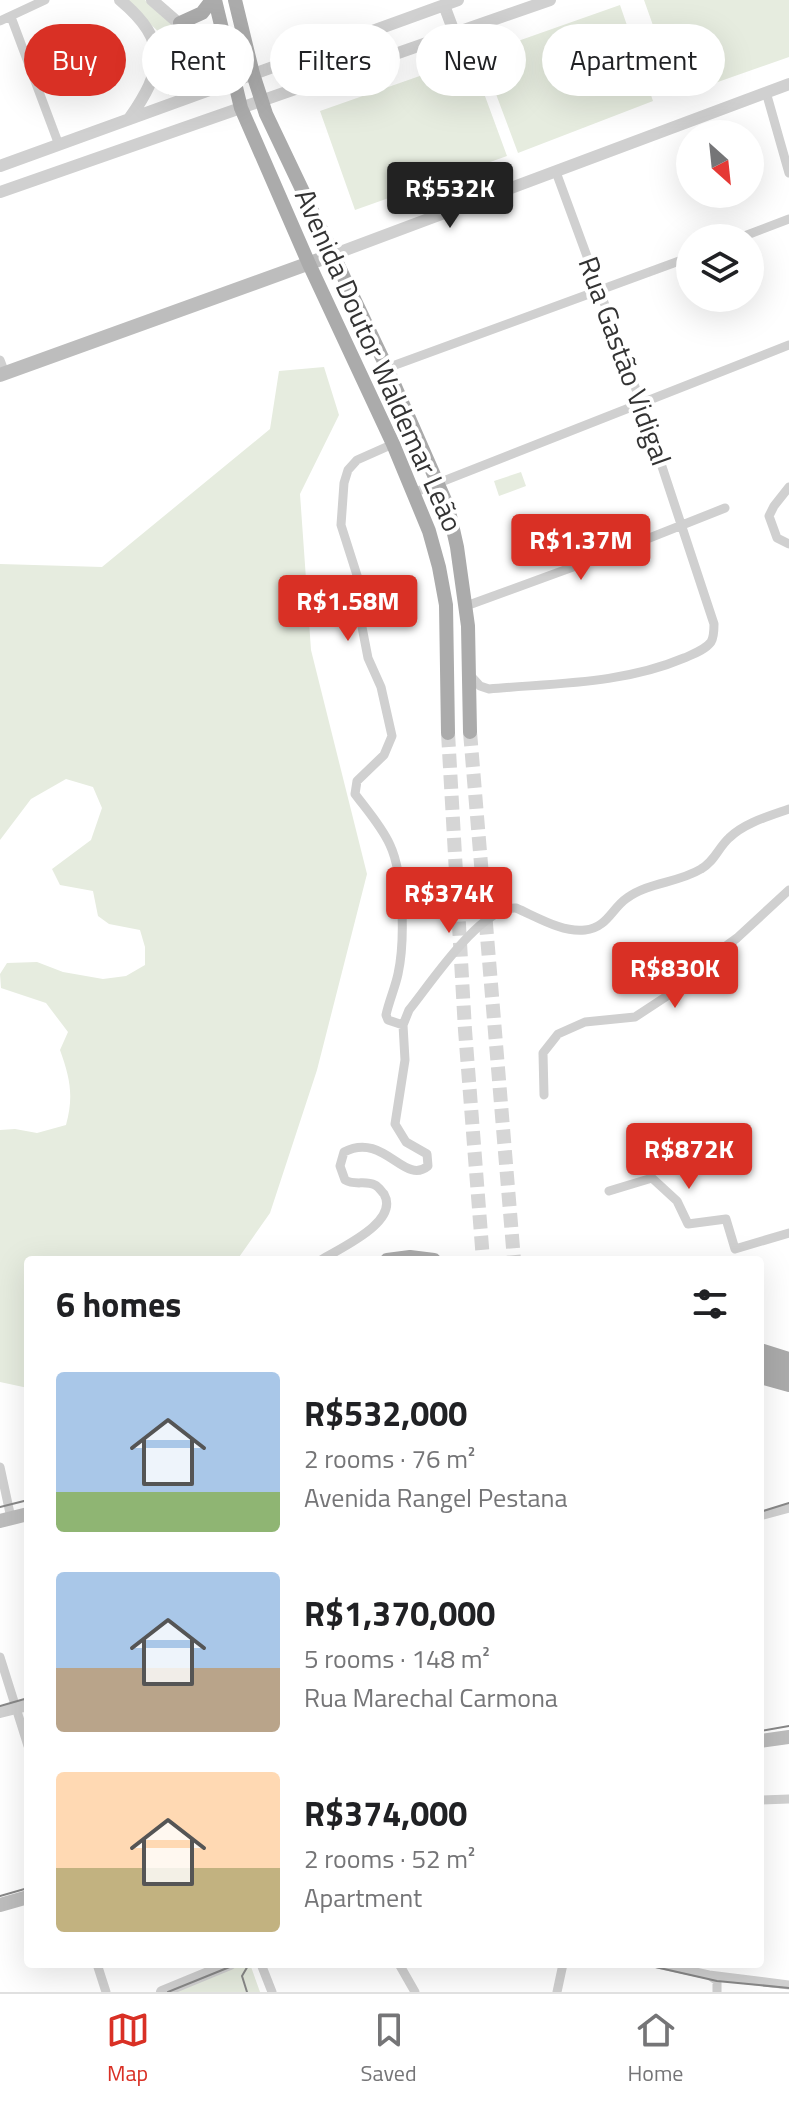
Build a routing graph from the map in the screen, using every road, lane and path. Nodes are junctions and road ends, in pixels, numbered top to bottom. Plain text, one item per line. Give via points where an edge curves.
1 (45, 0) edge
2 (120, 0) edge
3 (152, 0) edge
4 (213, 0) edge
5 (235, 0) edge
6 (458, 0) edge
7 (550, 0) edge
8 (445, 8) junction
9 (11, 17) junction
10 (0, 21) edge
11 (180, 23) joint
12 (221, 24) edge
13 (236, 24) edge
14 (451, 24) edge
15 (475, 24) edge
16 (416, 45) edge
17 (254, 71) edge
18 (789, 84) edge
19 (766, 92) junction
20 (254, 95) edge
21 (195, 96) edge
22 (240, 96) edge
23 (262, 105) junction
24 (241, 108) junction
25 (128, 122) junction
26 (135, 143) junction
27 (59, 145) junction
28 (0, 166) edge
29 (556, 172) junction
30 (789, 173) edge
31 (0, 192) edge
32 (789, 219) edge
33 (764, 228) edge
34 (332, 255) junction
35 (676, 262) edge
36 (309, 264) junction
37 (600, 291) junction
38 (789, 345) edge
39 (387, 368) junction
40 (2, 369) edge
41 (641, 403) junction
42 (393, 444) junction
43 (438, 482) junction
44 (789, 487) edge
45 (413, 493) junction
46 (725, 508) dead end
47 (683, 525) junction
48 (789, 544) edge
49 (466, 606) junction
50 (470, 675) junction
51 (470, 732) tunnel mouth
52 (448, 733) tunnel mouth
53 (789, 809) edge
54 (789, 890) edge
55 (403, 1025) junction
56 (544, 1095) dead end
57 (609, 1191) dead end
58 (784, 1234) edge
59 (327, 1256) edge
60 (764, 1351) edge
61 (789, 1359) edge
62 (764, 1364) edge
63 (789, 1372) edge
64 (764, 1378) edge
65 (789, 1385) edge
66 (0, 1467) edge
67 (789, 1508) edge
68 (764, 1515) edge
69 (6, 1520) edge
70 (0, 1657) edge
71 (22, 1706) edge
72 (0, 1712) edge
73 (789, 1737) edge
74 (764, 1740) edge
75 (789, 1799) edge
76 (764, 1800) edge
77 (24, 1898) edge
78 (0, 1905) edge
79 (98, 1968) edge
80 (220, 1968) edge
81 (263, 1968) edge
82 (401, 1968) edge
83 (562, 1968) edge
84 (699, 1968) edge
85 (709, 1975) junction
86 (789, 1985) edge
87 (106, 1992) edge
88 (162, 1992) edge
89 (272, 1992) edge
90 (415, 1992) edge
91 (557, 1992) edge
92 (717, 1992) edge

1 - 9 street
2 - 25 street via 146,26 156,53 151,85
3 - 11 street
4 - 11 main road via 202,13
4 - 12 main road
5 - 13 main road
6 - 8 street
7 - 15 street
8 - 14 street
8 - 17 street
9 - 10 street
9 - 27 street
16 - 23 street
18 - 19 street
19 - 29 street
19 - 30 street
20 - 23 main road, Avenida Doutor Waldemar Leão
21 - 25 street
22 - 24 main road, Avenida Doutor Waldemar Leão
23 - 24 street
23 - 34 main road, Avenida Doutor Waldemar Leão
24 - 26 street
24 - 36 main road, Avenida Doutor Waldemar Leão
25 - 26 street
25 - 27 street
26 - 31 street
27 - 28 street
29 - 34 street
29 - 37 street, Rua Gastão Vidigal
32 - 33 street
34 - 36 main road
34 - 39 main road, Avenida Doutor Waldemar Leão
35 - 37 street
36 - 40 main road
36 - 42 main road, Avenida Doutor Waldemar Leão
37 - 39 street
37 - 41 street, Rua Gastão Vidigal
38 - 41 street
39 - 43 main road, Avenida Doutor Waldemar Leão
41 - 43 street
41 - 47 street, Rua Gastão Vidigal
42 - 45 main road, Avenida Doutor Waldemar Leão
42 - 55 street via 357,460 348,470 341,525 362,591 368,658 392,736 384,755 357,781 355,794 394,857 401,945 386,1015
43 - 45 street
43 - 49 main road, Avenida Doutor Waldemar Leão via 455,535
44 - 48 street via 769,516 777,538
45 - 52 main road, Avenida Doutor Waldemar Leão via 439,567 446,605
46 - 47 street
47 - 49 street
47 - 50 street, Rua Gastão Vidigal via 714,624 710,642 698,652 630,677 489,689
49 - 50 main road, Avenida Doutor Waldemar Leão
50 - 51 main road, Avenida Doutor Waldemar Leão
53 - 55 street via 738,830 704,868 645,888 625,899 603,924 587,930 569,930 516,908 496,914 478,926 409,1010
54 - 56 street via 667,996 635,1017 585,1022 558,1034 543,1053
55 - 59 street via 405,1060 395,1124 406,1142 427,1154 429,1163 415,1172 378,1149 361,1146 344,1152 340,1166 345,1180 377,1187 386,1200 386,1212 374,1227
57 - 58 street via 652,1178 677,1201 688,1224 726,1219 735,1249
60 - 61 main road
62 - 63 main road
64 - 65 main road
66 - 69 street
67 - 68 street
70 - 71 street
71 - 72 street
73 - 74 main road
75 - 76 street
77 - 78 main road
79 - 87 street
80 - 88 street
81 - 89 street
82 - 90 street
83 - 91 street
84 - 85 street
85 - 86 street
85 - 92 street via 717,1981

